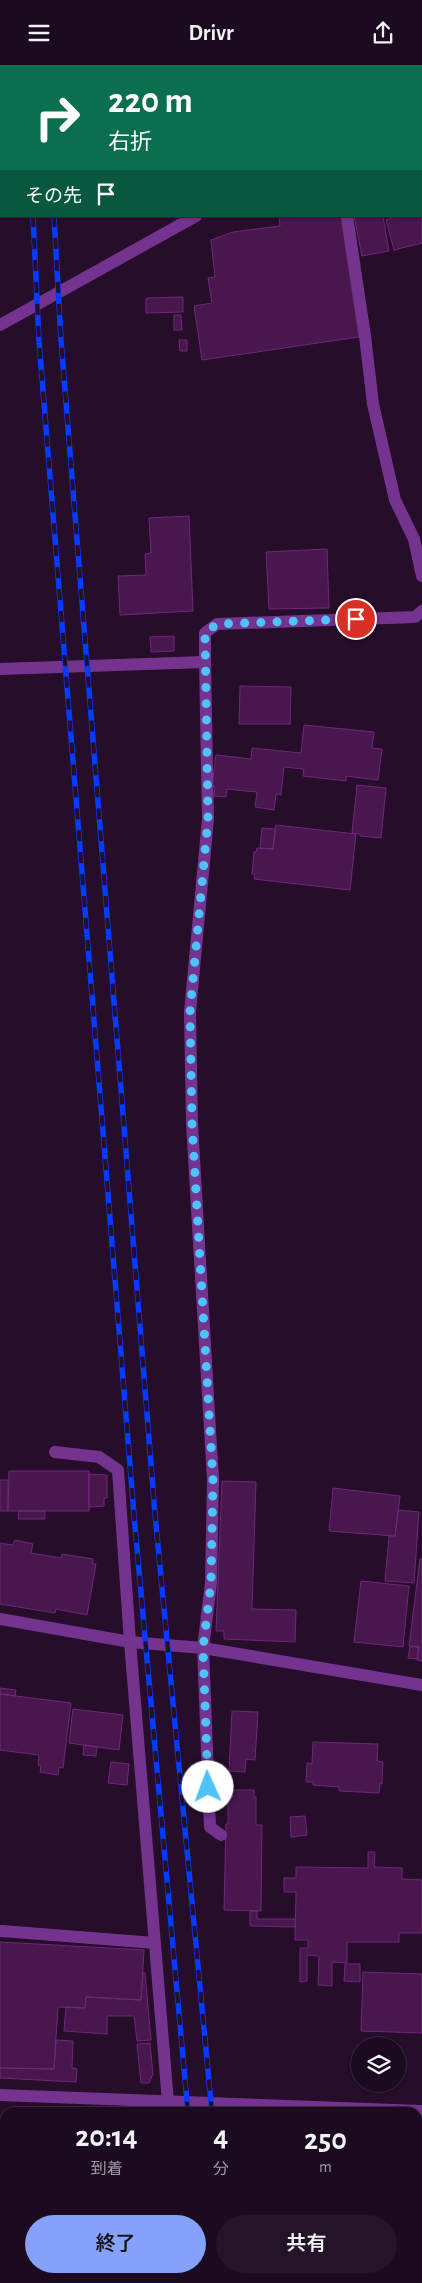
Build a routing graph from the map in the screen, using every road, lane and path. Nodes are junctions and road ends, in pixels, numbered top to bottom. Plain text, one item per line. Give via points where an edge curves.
1 (194, 217) edge
2 (347, 217) edge
3 (0, 325) edge
4 (422, 576) edge
5 (422, 611) edge
6 (205, 662) junction
7 (0, 669) edge
8 (55, 1452) dead end
9 (0, 1619) edge
10 (130, 1642) junction
11 (203, 1648) junction
12 (422, 1685) edge
13 (221, 1835) dead end
14 (2, 1931) dead end
15 (155, 1943) junction
16 (0, 2095) edge
17 (168, 2102) junction
18 (309, 2107) edge

1 - 3 street
2 - 4 street via 373,404 395,500 414,539
5 - 6 street via 415,617 217,624 205,633
6 - 7 street
6 - 11 street via 208,819 190,1012 192,1124 213,1480 211,1583
8 - 10 street via 99,1457 118,1470
9 - 10 street
10 - 11 street
10 - 15 street
11 - 12 street
11 - 13 street via 210,1827
14 - 15 street
15 - 17 street
16 - 17 street
17 - 18 street

